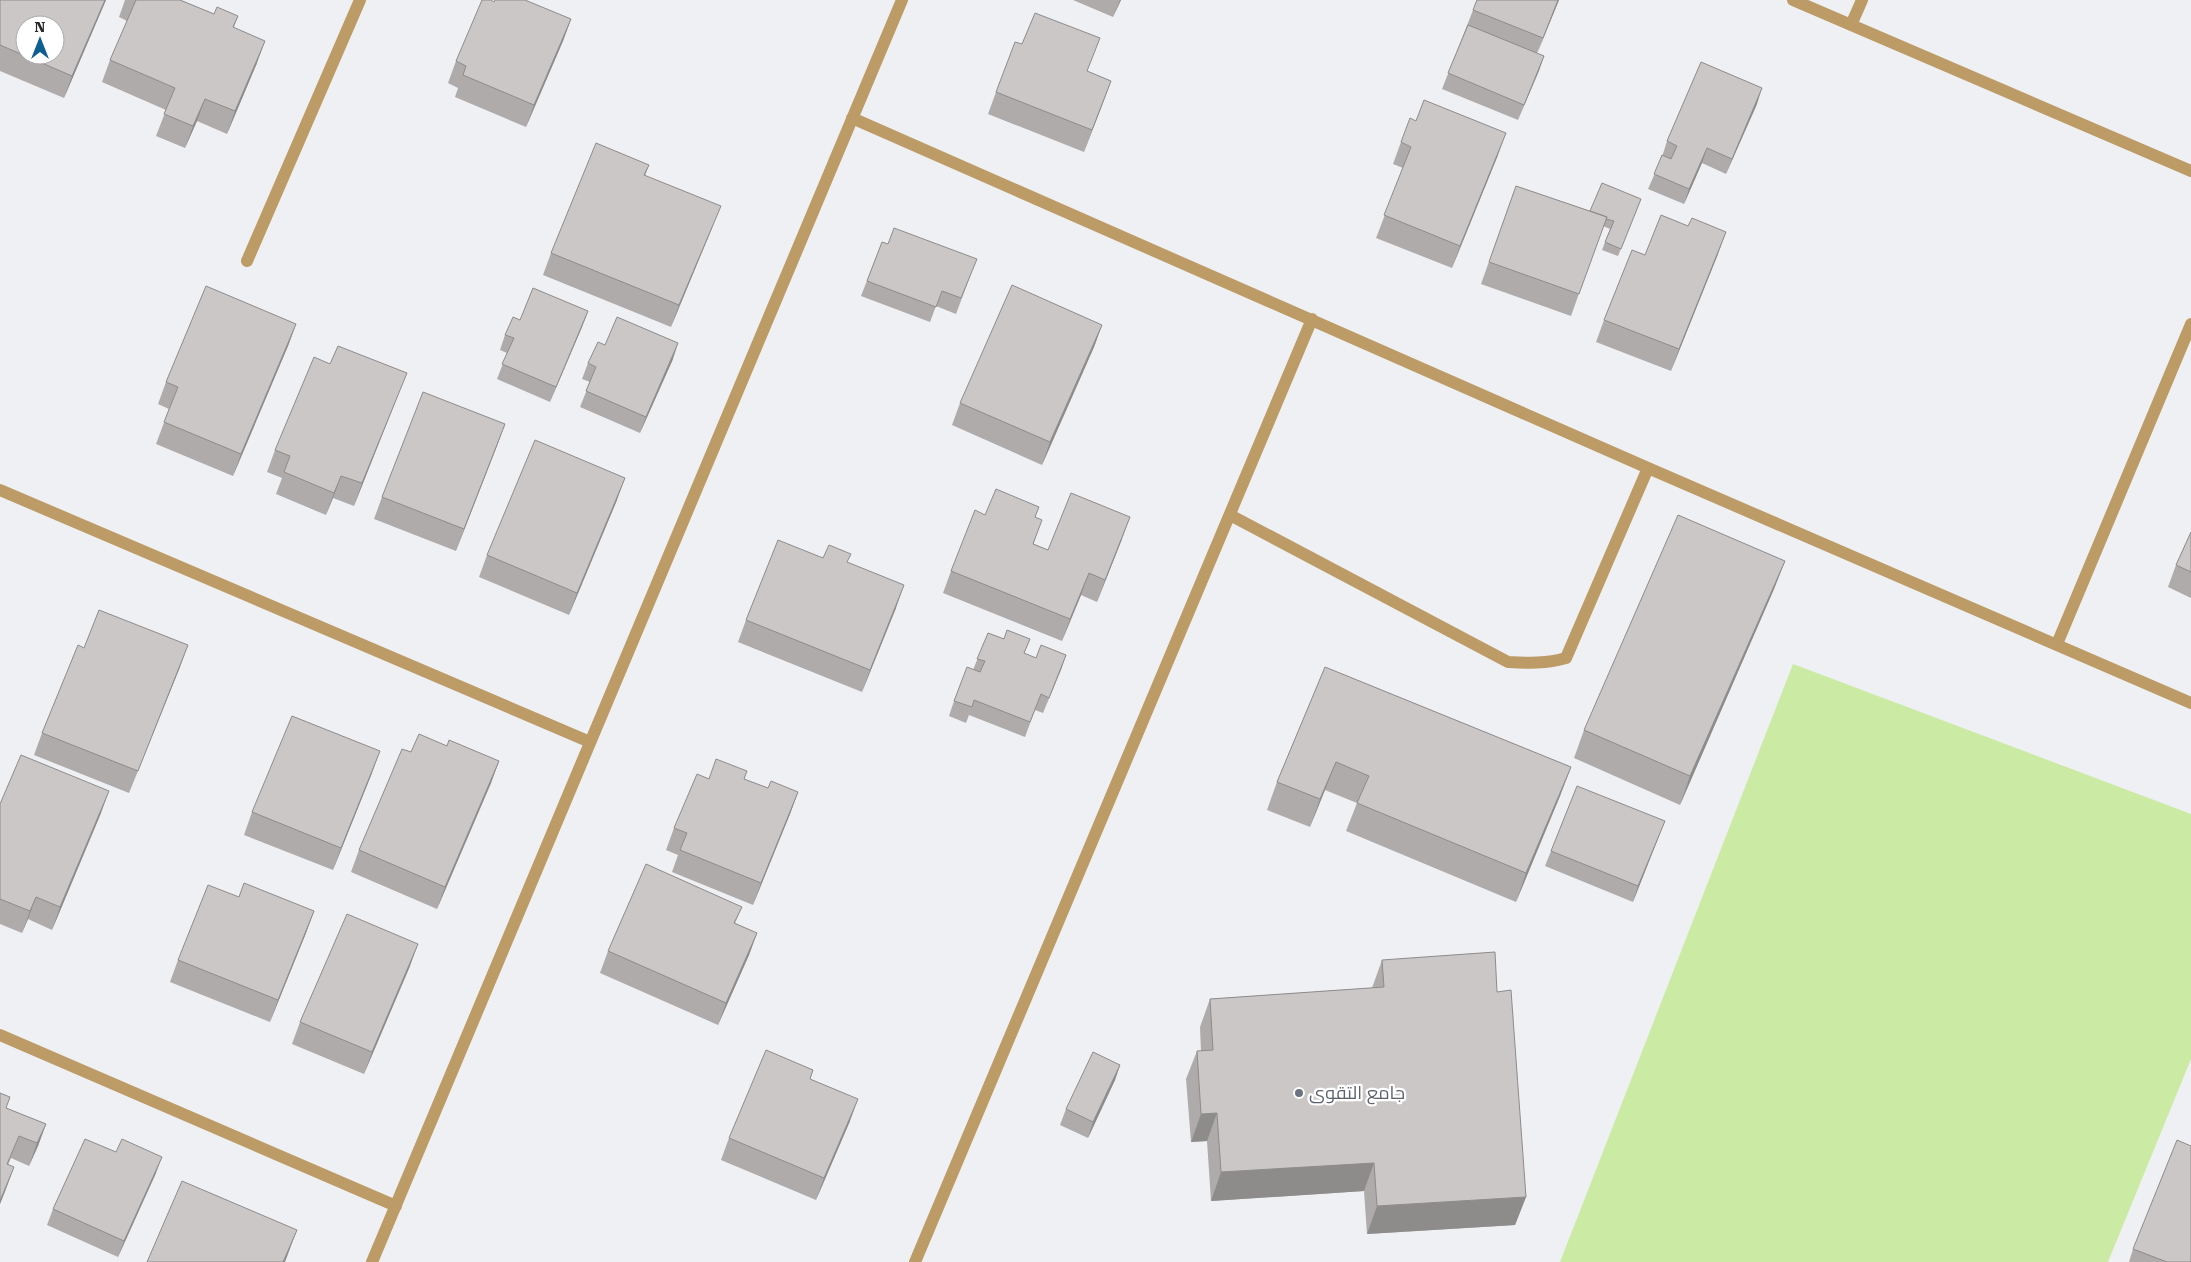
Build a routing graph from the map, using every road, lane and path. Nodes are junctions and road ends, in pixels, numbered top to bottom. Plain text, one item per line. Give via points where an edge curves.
1 (360, 0) edge
2 (902, 0) edge
3 (1793, 0) edge
4 (1862, 0) edge
5 (1851, 25) junction
6 (852, 118) junction
7 (2191, 171) edge
8 (247, 261) dead end
9 (1312, 319) junction
10 (2191, 324) edge
11 (1648, 468) junction
12 (0, 490) edge
13 (1230, 515) junction
14 (2056, 644) junction
15 (2191, 703) edge
16 (590, 742) junction
17 (0, 1035) edge
18 (396, 1206) junction
19 (372, 1262) edge
20 (915, 1262) edge

1 - 8 street
2 - 6 street
3 - 5 street
4 - 5 street
5 - 7 street
6 - 9 street
6 - 16 street
9 - 11 street
9 - 13 street
10 - 14 street
11 - 13 street via 1566,658 1554,662 1508,662
11 - 14 street
12 - 16 street
13 - 20 street
14 - 15 street
16 - 18 street
17 - 18 street
18 - 19 street

